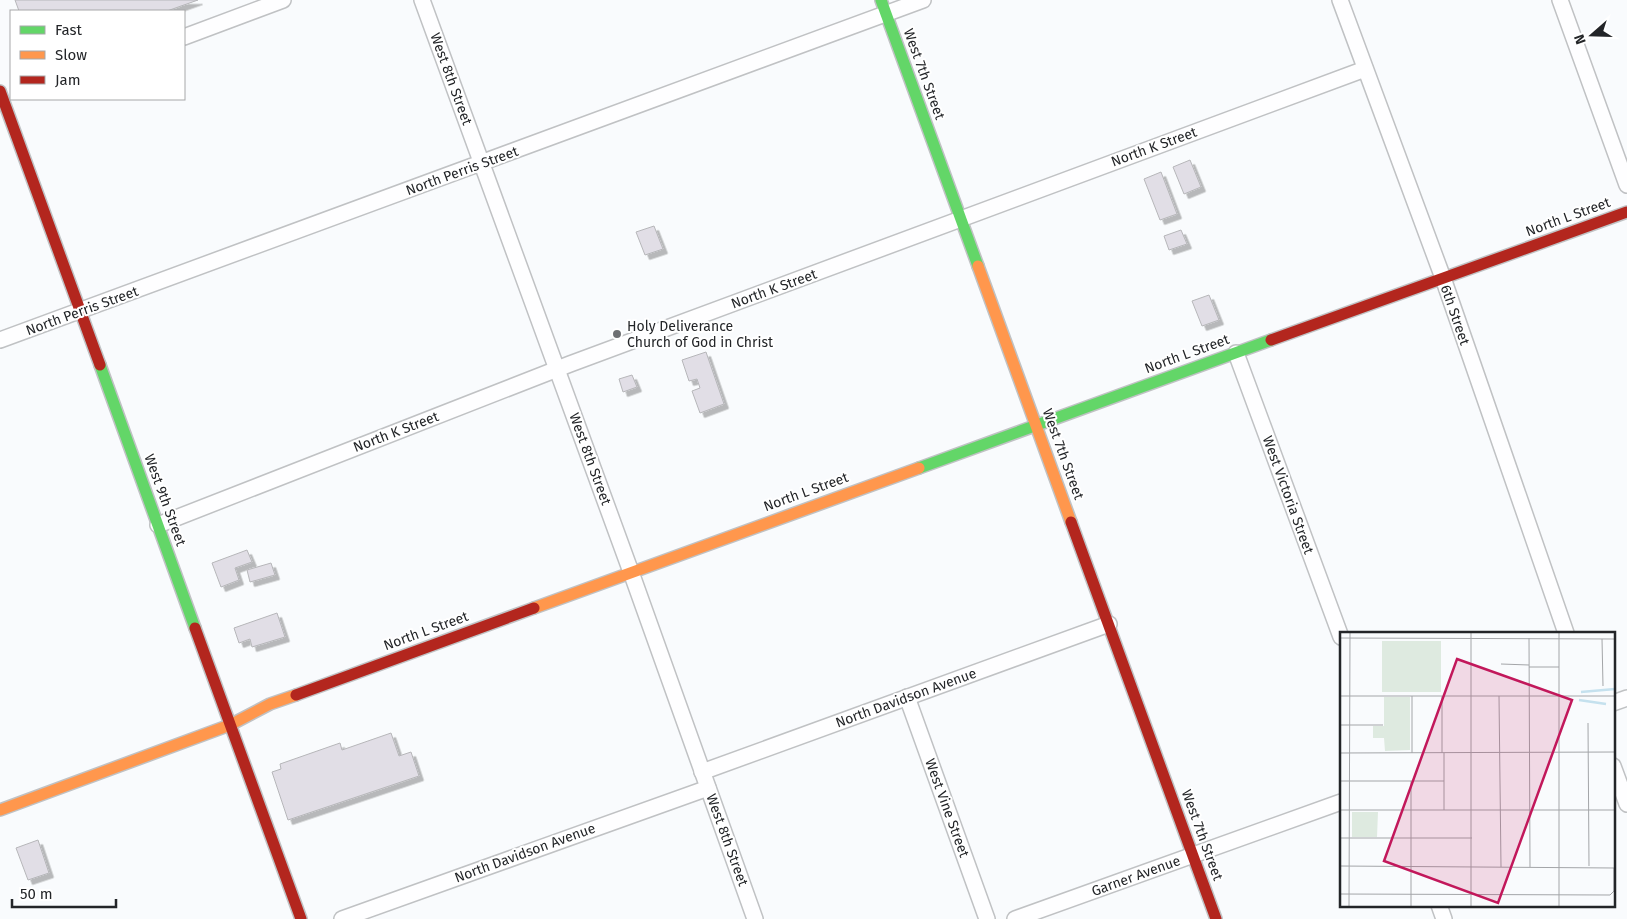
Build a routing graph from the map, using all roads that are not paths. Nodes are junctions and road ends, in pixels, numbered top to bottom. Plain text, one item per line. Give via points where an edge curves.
1 (283, 0) edge
2 (422, 0) edge
3 (923, 0) edge
4 (1340, 0) edge
5 (1560, 0) edge
6 (884, 7) edge
7 (185, 37) edge
8 (1365, 68) junction
9 (5, 99) edge
10 (482, 164) junction
11 (1627, 185) edge
12 (1627, 212) edge
13 (961, 219) junction
14 (1443, 278) junction
15 (80, 311) junction
16 (0, 340) edge
17 (1236, 353) junction
18 (557, 370) junction
19 (1036, 424) junction
20 (158, 526) junction
21 (631, 572) junction
22 (1110, 624) junction
23 (1566, 632) edge
24 (1340, 634) edge
25 (907, 698) junction
26 (1627, 698) edge
27 (1614, 703) edge
28 (230, 725) junction
29 (1614, 769) edge
30 (702, 772) junction
31 (708, 788) junction
32 (1340, 802) edge
33 (1627, 804) edge
34 (0, 810) edge
35 (1193, 856) junction
36 (1439, 906) edge
37 (301, 919) edge
38 (342, 919) edge
39 (756, 919) edge
40 (988, 919) edge
41 (1016, 919) edge
42 (1216, 919) edge
43 (1444, 919) edge

1 - 7 street
2 - 10 street, West 8th Street
3 - 6 street, North Perris Street
4 - 8 street, 6th Street
5 - 11 street
6 - 10 street, North Perris Street
6 - 13 street, West 7th Street
8 - 13 street, North K Street
8 - 14 street, 6th Street
9 - 15 street, West 9th Street
10 - 15 street, North Perris Street
10 - 18 street, West 8th Street
12 - 14 street, North L Street
13 - 18 street, North K Street
13 - 19 street, West 7th Street
14 - 17 street, North L Street
14 - 23 street, 6th Street
15 - 16 street, North Perris Street
15 - 20 street, West 9th Street
17 - 19 street, North L Street
17 - 24 street, West Victoria Street
18 - 20 street, North K Street
18 - 21 street, West 8th Street
19 - 21 street, North L Street
19 - 22 street, West 7th Street
20 - 28 street, West 9th Street
21 - 28 street, North L Street via 270,704
21 - 30 street, West 8th Street
22 - 25 street, North Davidson Avenue
22 - 35 street, West 7th Street
25 - 30 street, North Davidson Avenue
25 - 40 street, West Vine Street
26 - 27 street
28 - 34 street, North L Street
28 - 37 street, West 9th Street
29 - 33 street
30 - 31 street, West 8th Street
31 - 38 street, North Davidson Avenue
31 - 39 street, West 8th Street
32 - 35 street, Garner Avenue
35 - 41 street, Garner Avenue
35 - 42 street, West 7th Street
36 - 43 street

